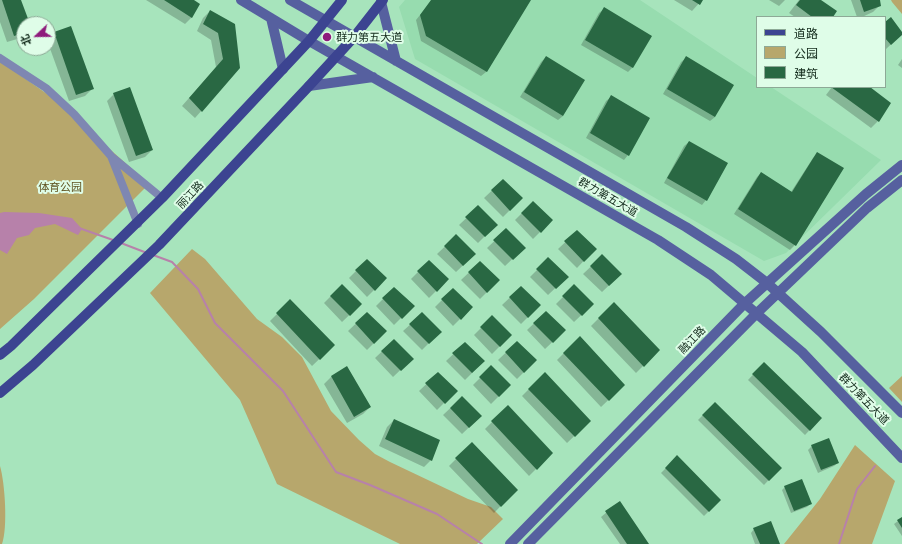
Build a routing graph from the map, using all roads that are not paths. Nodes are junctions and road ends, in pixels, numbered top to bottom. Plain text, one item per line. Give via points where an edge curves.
1 (240, 0) edge
2 (290, 0) edge
3 (342, 0) edge
4 (382, 1) edge
5 (271, 18) junction
6 (326, 20) junction
7 (354, 37) junction
8 (309, 41) junction
9 (337, 56) junction
10 (0, 58) edge
11 (396, 61) junction
12 (283, 69) junction
13 (373, 77) junction
14 (309, 86) junction
15 (111, 156) junction
16 (902, 165) edge
17 (902, 180) edge
18 (162, 198) junction
19 (138, 224) junction
20 (767, 283) junction
21 (778, 292) junction
22 (744, 304) junction
23 (756, 314) junction
24 (0, 355) edge
25 (0, 393) edge
26 (900, 411) edge
27 (902, 458) edge
28 (511, 543) edge
29 (528, 544) edge

1 - 5 main road, 群力第五大道
2 - 6 main road, 群力第五大道
3 - 6 main road, 丽江路
4 - 7 main road, 丽江路
4 - 11 main road
5 - 8 main road, 群力第五大道
5 - 12 main road
6 - 7 main road, 群力第五大道
6 - 8 main road, 丽江路
7 - 9 main road, 丽江路
7 - 11 main road, 群力第五大道
8 - 9 main road, 群力第五大道
8 - 12 main road, 丽江路
9 - 13 main road, 群力第五大道
9 - 14 main road, 丽江路
10 - 15 street via 46,88 74,114
11 - 20 main road, 群力第五大道 via 686,227 736,259
12 - 18 main road, 丽江路
13 - 14 main road
13 - 22 main road, 群力第五大道 via 658,240 711,275
14 - 25 main road, 丽江路 via 159,245
15 - 18 street
15 - 19 street
16 - 20 main road, 融江路
17 - 21 main road via 866,208
18 - 19 main road, 丽江路
19 - 24 main road, 丽江路
20 - 21 main road, 群力第五大道
20 - 22 main road, 融江路
21 - 23 main road
21 - 26 main road, 群力第五大道
22 - 23 main road, 群力第五大道
22 - 28 main road, 融江路
23 - 27 main road, 群力第五大道 via 802,352
23 - 29 main road

